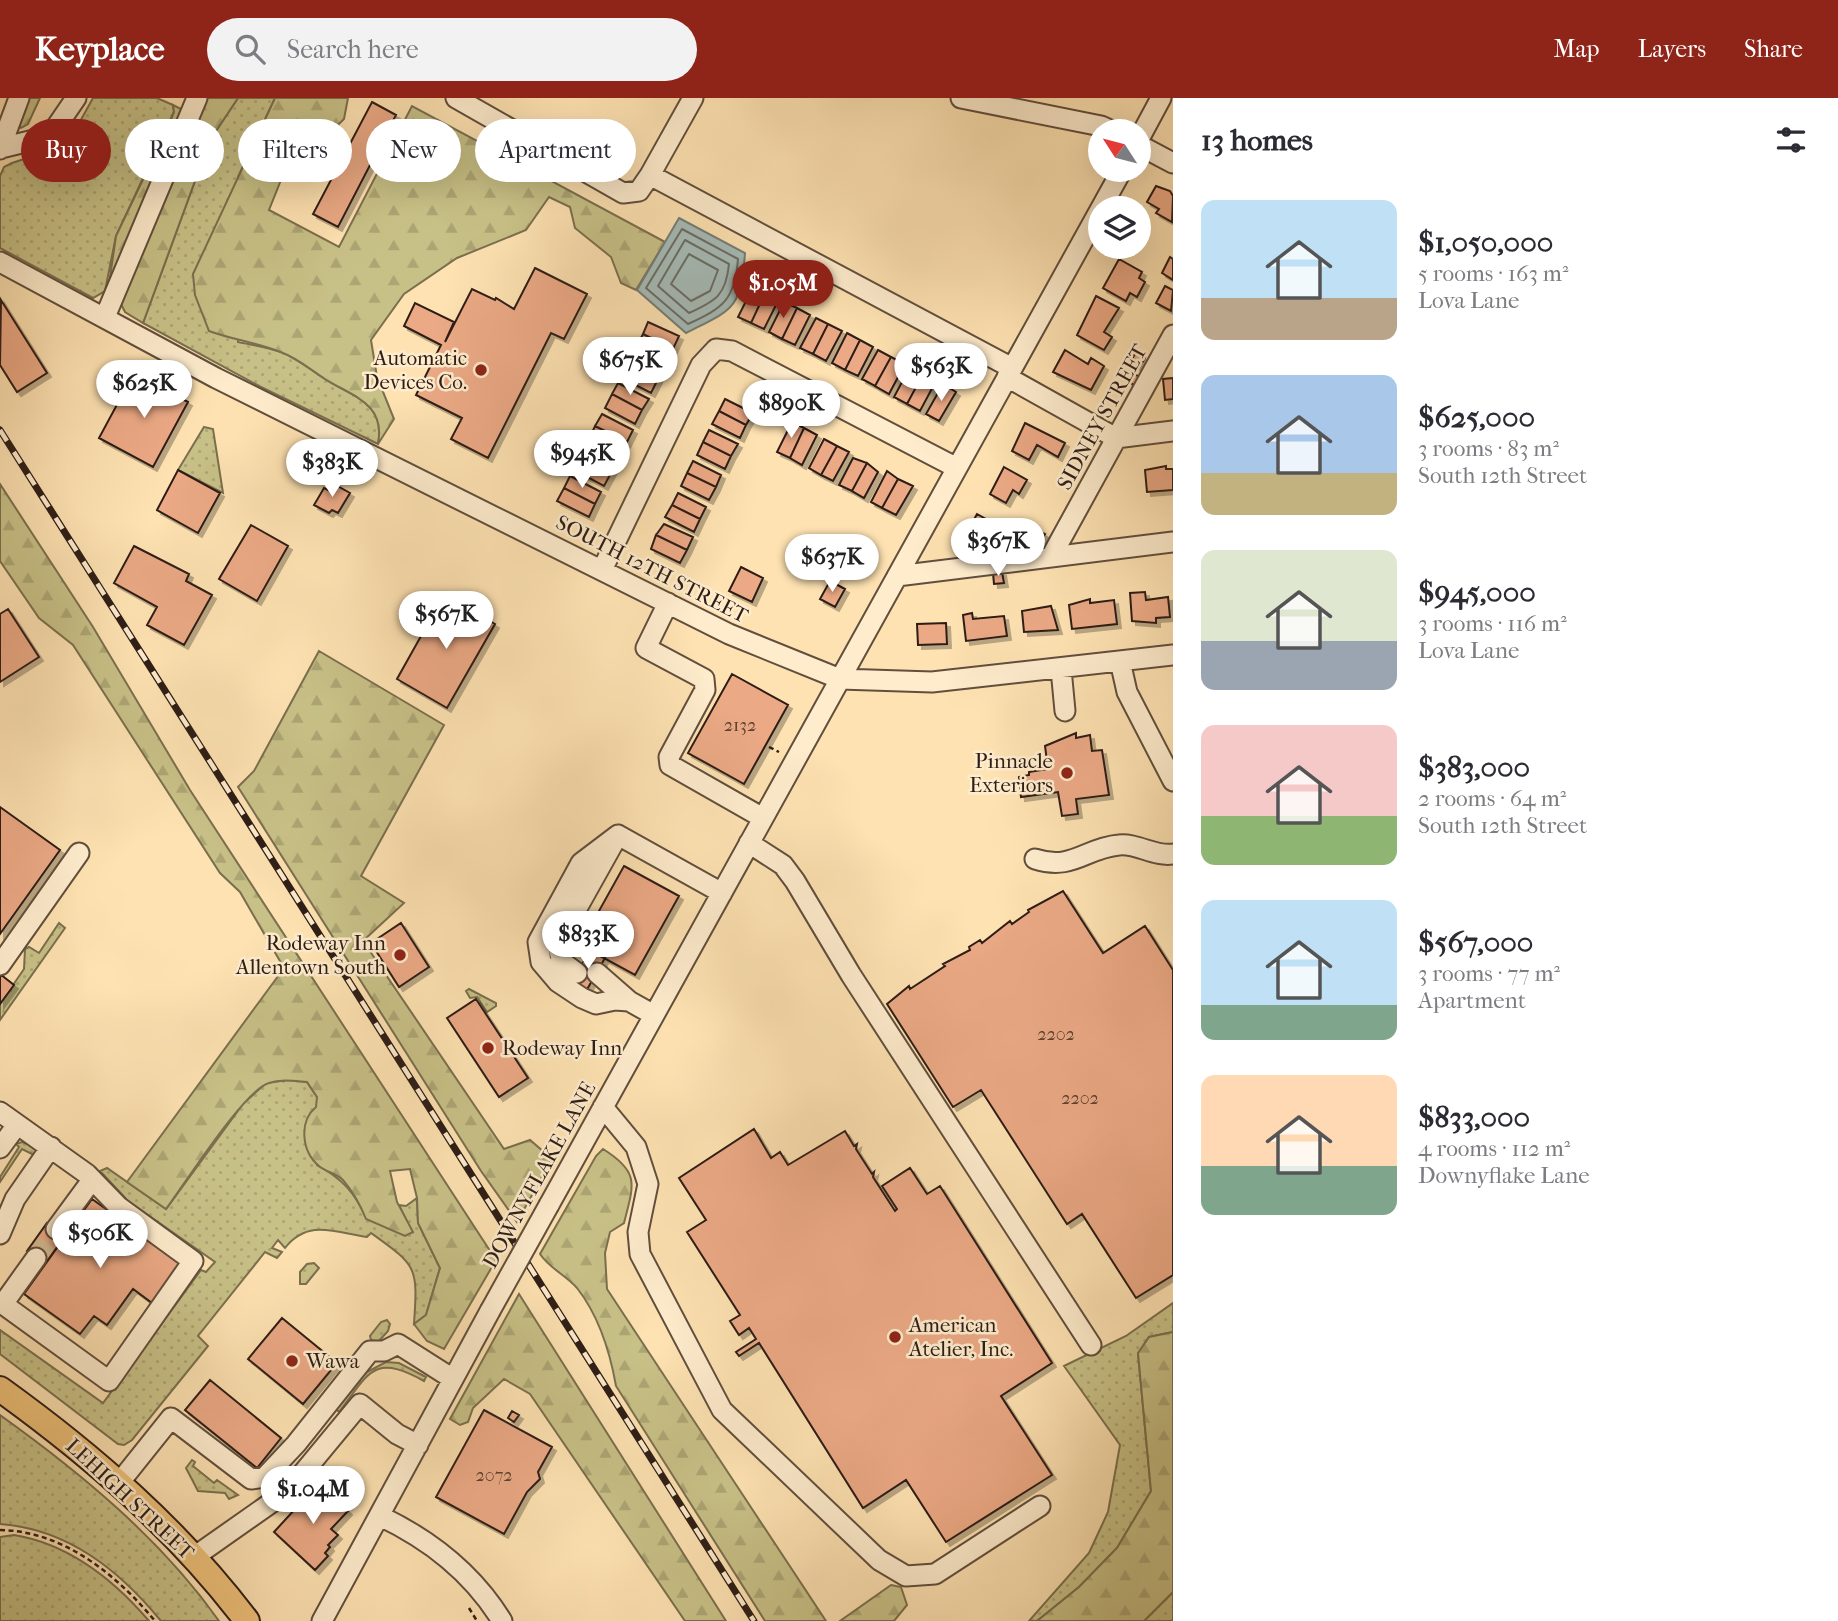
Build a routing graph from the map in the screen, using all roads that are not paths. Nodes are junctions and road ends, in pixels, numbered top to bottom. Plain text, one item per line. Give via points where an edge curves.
1 (19, 98) edge
2 (76, 98) edge
3 (197, 98) edge
4 (456, 98) edge
5 (693, 98) edge
6 (961, 98) edge
7 (1161, 98) edge
8 (1150, 119) edge
9 (1088, 123) edge
10 (0, 148) edge
11 (1152, 152) edge
12 (1173, 163) edge
13 (650, 175) junction
14 (1115, 182) edge
15 (0, 262) edge
16 (105, 317) junction
17 (1173, 335) edge
18 (1010, 372) junction
19 (1173, 431) edge
20 (1116, 438) junction
21 (957, 468) junction
22 (1173, 542) edge
23 (1051, 557) junction
24 (602, 570) junction
25 (897, 576) junction
26 (668, 603) junction
27 (1173, 655) edge
28 (1119, 662) junction
29 (1061, 669) junction
30 (840, 679) junction
31 (1065, 711) dead end
32 (1173, 781) edge
33 (763, 818) junction
34 (618, 835) junction
35 (749, 843) junction
36 (79, 853) dead end
37 (1173, 854) edge
38 (1034, 859) dead end
39 (722, 893) junction
40 (0, 965) edge
41 (628, 1002) junction
42 (654, 1015) junction
43 (603, 1107) junction
44 (0, 1112) edge
45 (17, 1125) junction
46 (51, 1147) junction
47 (0, 1148) edge
48 (92, 1180) junction
49 (56, 1229) tunnel mouth
50 (0, 1234) edge
51 (36, 1258) tunnel mouth
52 (1, 1303) edge
53 (1091, 1345) dead end
54 (453, 1379) junction
55 (1, 1389) edge
56 (418, 1445) junction
57 (119, 1483) junction
58 (1040, 1506) dead end
59 (380, 1516) junction
60 (194, 1557) junction
61 (247, 1621) edge
62 (322, 1621) edge
63 (502, 1621) edge

1 - 10 street
2 - 10 street via 50,136
3 - 16 street
4 - 13 street via 623,192 639,191
5 - 13 street
6 - 9 street
7 - 8 street
11 - 12 street
13 - 18 street
14 - 18 street, DOWNYFLAKE LANE
15 - 16 street, SOUTH 12TH STREET
16 - 24 street, SOUTH 12TH STREET via 216,378
17 - 20 street, SIDNEY STREET
18 - 20 street
18 - 21 street, DOWNYFLAKE LANE
19 - 20 street
20 - 23 street, SIDNEY STREET
21 - 24 street via 732,351 716,349 701,365
21 - 25 street, DOWNYFLAKE LANE
22 - 23 street
23 - 25 street
24 - 26 street, SOUTH 12TH STREET
25 - 30 street, DOWNYFLAKE LANE
26 - 30 street, SOUTH 12TH STREET via 784,659
26 - 33 street via 646,648 704,679 705,690 668,757 670,765
27 - 28 street, SOUTH 12TH STREET
28 - 29 street, SOUTH 12TH STREET
28 - 32 street via 1127,692
29 - 30 street, SOUTH 12TH STREET via 932,682
29 - 31 street
30 - 33 street, DOWNYFLAKE LANE
33 - 35 street, DOWNYFLAKE LANE
34 - 39 street
34 - 41 street via 557,944 562,962
34 - 41 street via 581,863 538,942 541,962 570,991 596,1004
35 - 39 street, DOWNYFLAKE LANE
35 - 53 street via 783,865 795,881
36 - 40 street
37 - 38 street via 1120,844 1071,862 1052,864
39 - 42 street, DOWNYFLAKE LANE
41 - 42 street
42 - 43 street, DOWNYFLAKE LANE
43 - 54 street, DOWNYFLAKE LANE, bridge
43 - 58 street via 636,1147 648,1184 638,1232 640,1254 722,1410 879,1560 905,1576 935,1574
44 - 45 street
45 - 46 street
45 - 47 street
46 - 48 street
46 - 50 street via 15,1199
48 - 49 street
48 - 52 street via 119,1207 193,1261 109,1381
51 - 52 street
54 - 56 street, DOWNYFLAKE LANE
54 - 57 street via 398,1344 370,1351 265,1477 251,1479 172,1418
55 - 57 main road, LEHIGH STREET
56 - 59 street, DOWNYFLAKE LANE
56 - 60 street via 360,1404 288,1491
57 - 60 main road, LEHIGH STREET
59 - 62 street, DOWNYFLAKE LANE
59 - 63 street via 454,1562
60 - 61 main road, LEHIGH STREET

